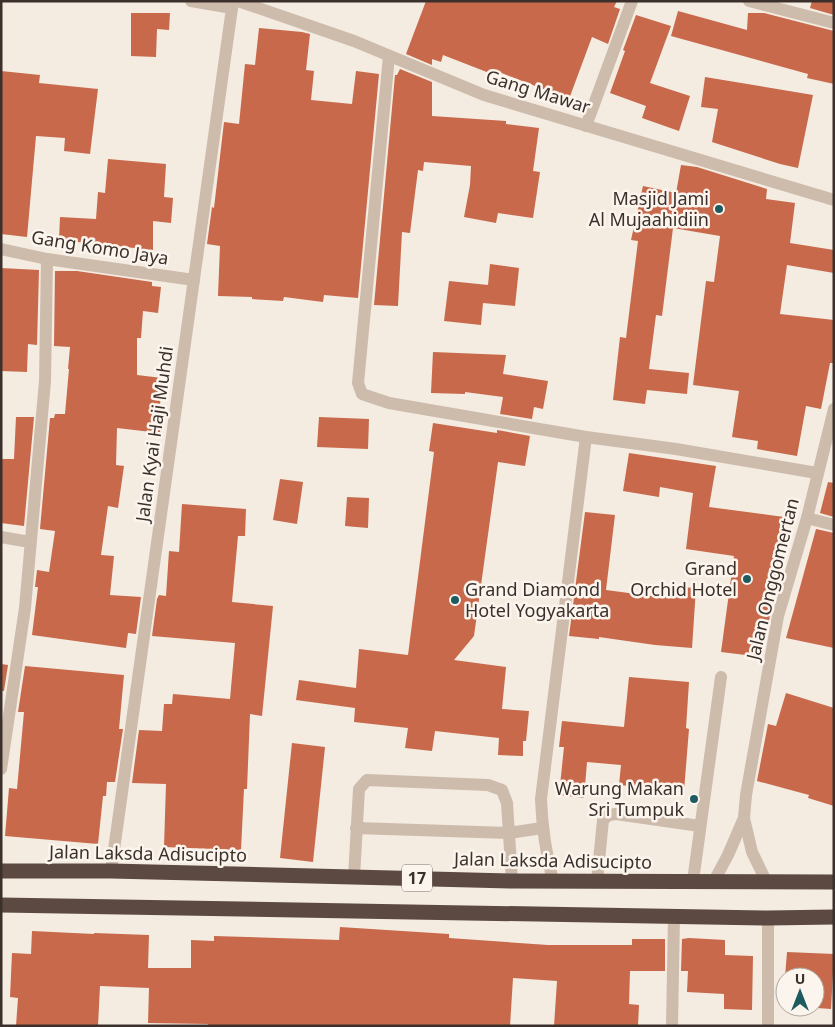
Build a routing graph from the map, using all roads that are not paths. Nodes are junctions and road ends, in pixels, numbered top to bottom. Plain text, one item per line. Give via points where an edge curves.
1 (191, 1) edge
2 (632, 1) edge
3 (749, 1) edge
4 (234, 3) edge
5 (834, 23) edge
6 (389, 56) junction
7 (586, 126) junction
8 (834, 200) edge
9 (1, 250) edge
10 (47, 259) junction
11 (194, 280) junction
12 (834, 409) edge
13 (586, 437) junction
14 (817, 473) junction
15 (807, 518) junction
16 (834, 525) edge
17 (1, 537) edge
18 (30, 542) junction
19 (722, 677) dead end
20 (1, 769) edge
21 (744, 818) junction
22 (700, 826) junction
23 (356, 828) junction
24 (542, 828) junction
25 (509, 833) junction
26 (1, 870) edge
27 (111, 871) junction
28 (354, 877) junction
29 (553, 880) junction
30 (597, 880) junction
31 (512, 881) junction
32 (693, 881) junction
33 (714, 881) junction
34 (766, 881) junction
35 (834, 882) edge
36 (1, 905) edge
37 (674, 916) junction
38 (768, 918) junction
39 (834, 918) edge
40 (672, 1026) edge
41 (768, 1026) edge

1 - 4 street, Gang Mawar
2 - 7 street
3 - 5 street
4 - 6 street, Gang Mawar via 354,40
4 - 11 street, Jalan Kyai Haji Muhdi
6 - 7 street, Gang Mawar via 484,95
6 - 13 street via 358,383 362,394 389,403
7 - 8 street, Gang Mawar
9 - 10 street, Gang Komo Jaya
10 - 11 street, Gang Komo Jaya
10 - 18 street via 45,381
11 - 27 street, Jalan Kyai Haji Muhdi
12 - 14 street, Jalan Onggomertan
13 - 14 street
13 - 24 street via 541,799
14 - 15 street, Jalan Onggomertan
15 - 16 street
15 - 21 street, Jalan Onggomertan via 778,616
17 - 18 street
18 - 20 street via 25,608
19 - 22 street
21 - 33 street
21 - 34 street via 752,852
22 - 30 street via 609,815 603,820
22 - 32 street
23 - 25 street
23 - 25 street via 359,789 367,780 488,785 502,790 507,803
23 - 28 street
24 - 25 street
24 - 29 street
25 - 31 street
26 - 27 highway, Jalan Laksda Adisucipto / 17
27 - 28 highway, Jalan Laksda Adisucipto / 17
28 - 31 highway, Jalan Laksda Adisucipto / 17
29 - 30 highway, Jalan Laksda Adisucipto / 17
29 - 31 highway, Jalan Laksda Adisucipto / 17
30 - 32 highway, Jalan Laksda Adisucipto / 17
32 - 33 highway, Jalan Laksda Adisucipto / 17
33 - 34 highway, Jalan Laksda Adisucipto / 17
34 - 35 highway, Jalan Laksda Adisucipto / 17
36 - 37 highway, 17
37 - 38 highway, 17
37 - 40 street
38 - 39 highway, 17
38 - 41 street

